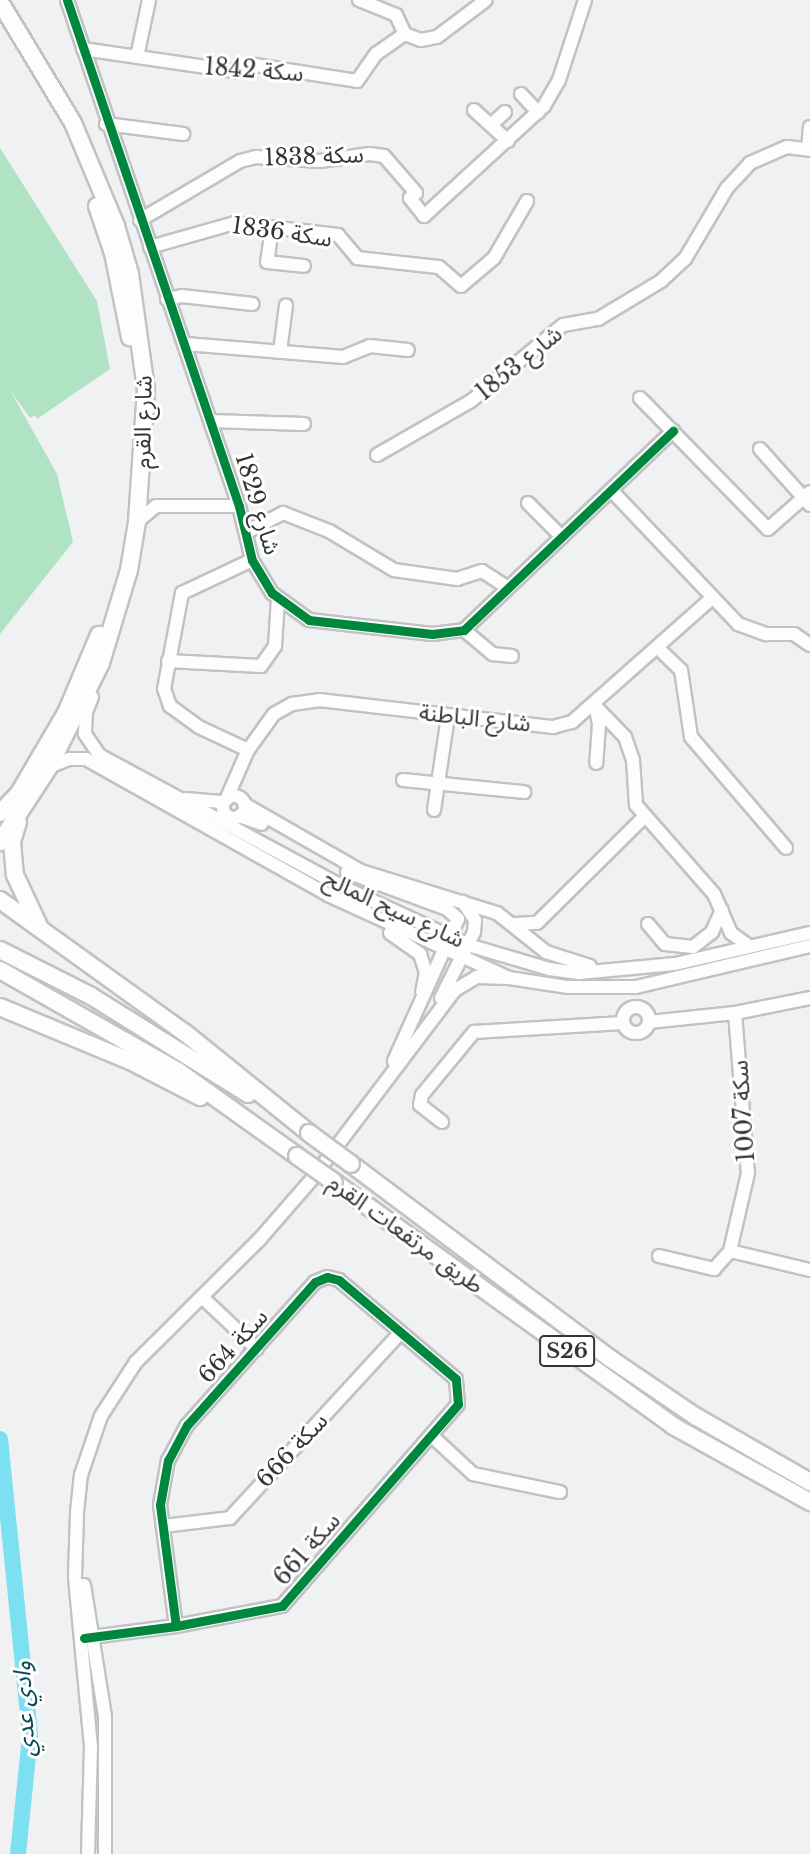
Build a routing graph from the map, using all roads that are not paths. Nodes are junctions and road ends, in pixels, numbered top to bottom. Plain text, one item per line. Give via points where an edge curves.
1 (67, 0) edge
2 (149, 0) edge
3 (359, 0) edge
4 (486, 0) edge
5 (585, 0) edge
6 (0, 2) edge
7 (0, 31) edge
8 (405, 34) junction
9 (83, 49) junction
10 (137, 57) junction
11 (521, 94) dead end
12 (474, 110) dead end
13 (505, 112) dead end
14 (538, 112) junction
15 (106, 124) junction
16 (491, 125) junction
17 (810, 127) edge
18 (183, 134) dead end
19 (508, 141) junction
20 (809, 149) edge
21 (527, 201) dead end
22 (140, 220) junction
23 (272, 228) junction
24 (150, 247) junction
25 (303, 265) dead end
26 (167, 299) junction
27 (253, 304) dead end
28 (286, 304) dead end
29 (186, 344) junction
30 (408, 350) dead end
31 (280, 352) junction
32 (640, 398) dead end
33 (211, 421) junction
34 (304, 424) dead end
35 (673, 431) junction
36 (760, 449) dead end
37 (377, 455) dead end
38 (141, 488) junction
39 (611, 490) junction
40 (808, 498) edge
41 (528, 503) dead end
42 (156, 506) junction
43 (239, 506) junction
44 (137, 522) junction
45 (247, 532) junction
46 (562, 537) junction
47 (253, 560) junction
48 (508, 588) junction
49 (278, 598) junction
50 (712, 598) junction
51 (464, 630) junction
52 (810, 645) edge
53 (659, 649) junction
54 (512, 656) dead end
55 (168, 661) junction
56 (101, 663) junction
57 (595, 706) junction
58 (448, 716) junction
59 (248, 750) junction
60 (596, 763) dead end
61 (49, 767) junction
62 (403, 780) dead end
63 (235, 783) junction
64 (438, 784) junction
65 (166, 792) junction
66 (524, 792) dead end
67 (21, 799) junction
68 (225, 801) junction
69 (242, 801) junction
70 (0, 806) edge
71 (434, 810) dead end
72 (0, 813) edge
73 (239, 816) junction
74 (644, 817) junction
75 (0, 842) edge
76 (786, 848) dead end
77 (0, 900) edge
78 (463, 902) junction
79 (348, 905) junction
80 (722, 910) junction
81 (537, 923) junction
82 (515, 924) junction
83 (648, 924) dead end
84 (42, 932) junction
85 (732, 933) junction
86 (810, 933) edge
87 (453, 938) junction
88 (535, 942) junction
89 (468, 945) junction
90 (749, 946) junction
91 (810, 946) edge
92 (446, 952) junction
93 (6, 953) edge
94 (722, 954) junction
95 (462, 959) junction
96 (0, 970) edge
97 (635, 970) junction
98 (509, 978) junction
99 (662, 981) junction
100 (614, 987) junction
101 (810, 998) edge
102 (0, 1007) edge
103 (638, 1007) junction
104 (735, 1013) junction
105 (0, 1018) edge
106 (649, 1022) junction
107 (623, 1023) junction
108 (419, 1026) junction
109 (65, 1034) junction
110 (442, 1122) dead end
111 (309, 1133) junction
112 (284, 1145) junction
113 (730, 1251) junction
114 (659, 1256) dead end
115 (810, 1270) edge
116 (203, 1298) junction
117 (400, 1333) junction
118 (257, 1349) junction
119 (460, 1393) joint
120 (432, 1436) junction
121 (810, 1482) edge
122 (560, 1492) dead end
123 (810, 1502) edge
124 (163, 1526) junction
125 (176, 1626) junction
126 (89, 1638) junction
127 (88, 1854) edge
128 (105, 1854) edge

1 - 9 street, 1829 شارع
2 - 10 street
3 - 8 street via 396,15
4 - 8 street via 437,37 421,40
5 - 14 street via 559,80
6 - 38 main road, شارع القرم via 73,123 124,249 146,389
7 - 67 main road, شارع القرم via 62,121 85,170 119,279 136,390 129,501 105,617 66,713
8 - 10 street, سكة 1842 via 376,54 357,81 255,65 240,72
9 - 10 street, سكة 1842
9 - 15 street, 1829 شارع
11 - 14 street
12 - 16 street
13 - 16 street
14 - 19 street
15 - 18 street
15 - 22 street, 1829 شارع
16 - 19 street
17 - 20 street
19 - 22 street, 1838 سكة via 424,216 410,198 416,193 384,156 370,154 320,161 256,157 240,161
20 - 37 street, شارع 1853 via 787,147 750,163 727,188 685,259 661,281 598,319 563,325 471,401
21 - 23 street, سكة 1836 via 494,258 461,286 439,267 357,258 338,235
22 - 24 street, 1829 شارع
23 - 24 street, سكة 1836 via 223,223
23 - 25 street via 267,262
24 - 26 street, 1829 شارع
26 - 27 street via 182,296
26 - 29 street, 1829 شارع
28 - 31 street
29 - 31 street
29 - 33 street, 1829 شارع
30 - 31 street via 370,346 343,357
32 - 35 street
33 - 34 street
33 - 43 street, 1829 شارع
35 - 39 street
35 - 40 street via 768,529
36 - 40 street
38 - 42 street
38 - 44 main road, شارع القرم
39 - 46 street
39 - 50 street
41 - 46 street
42 - 43 street
42 - 44 street
43 - 45 street, 1829 شارع
44 - 56 main road, شارع القرم via 129,570
45 - 47 street, 1829 شارع
45 - 48 street via 283,513 329,531 394,570 457,579 482,571
46 - 48 street
47 - 49 street, 1829 شارع
47 - 55 street via 182,593
48 - 51 street
49 - 51 street, 1829 شارع via 309,620 432,634
49 - 55 street via 275,646 261,666
50 - 52 street via 738,624 766,634 794,634
50 - 53 street, شارع الباطنة
51 - 54 street via 494,654
53 - 57 street, شارع الباطنة
53 - 76 street via 681,670 691,737
55 - 59 street via 164,688 170,706 199,727
56 - 61 main road, شارع القرم
56 - 65 street, شارع سيح المالح via 84,722 90,745 99,755
57 - 58 street, شارع الباطنة via 572,722 553,727
57 - 60 street via 599,724
57 - 74 street via 625,737 633,760 635,804
58 - 59 street, شارع الباطنة via 319,700 292,704 274,714
58 - 64 street
59 - 63 street, شارع الباطنة
61 - 67 main road, شارع القرم
61 - 79 street, شارع سيح المالح via 69,759 86,760
62 - 64 street
63 - 68 street, شارع الباطنة
63 - 69 street
64 - 66 street
64 - 71 street
65 - 68 street via 195,801
65 - 87 street, شارع سيح المالح via 347,889
67 - 70 main road
67 - 72 main road, شارع القرم
67 - 75 main road, شارع القرم
67 - 84 main road via 12,842 15,875 23,901
68 - 69 street
68 - 73 street via 226,815
69 - 73 street
69 - 78 street via 361,871
73 - 87 street via 278,832 367,883 454,912 458,926
74 - 80 street via 714,894
74 - 81 street
77 - 84 main road
78 - 82 street
78 - 89 street via 475,920
79 - 92 street, شارع سيح المالح
79 - 108 street via 420,954 426,972
80 - 83 street via 707,938 693,947 665,944
80 - 85 street
81 - 82 street
81 - 88 street
82 - 88 street
84 - 111 main road via 184,1032
85 - 90 street
85 - 94 street
86 - 90 street, شارع سيح المالح
87 - 89 street, شارع سيح المالح
87 - 92 street
88 - 97 street via 578,965
89 - 95 street
89 - 97 street, شارع سيح المالح via 549,969
90 - 94 street, شارع سيح المالح
91 - 99 street, شارع سيح المالح
92 - 95 street, شارع سيح المالح
92 - 108 street
93 - 111 main road, طريق مرتفعات القرم / S26 via 91,996
94 - 97 street, شارع سيح المالح
95 - 98 street, شارع سيح المالح
95 - 108 street
96 - 112 main road, طريق مرتفعات القرم / S26 via 178,1071
98 - 100 street, شارع سيح المالح
98 - 108 street via 466,981
99 - 100 street, شارع سيح المالح
99 - 103 street
100 - 103 street
101 - 104 street
102 - 109 main road
103 - 106 street
103 - 107 street via 625,1012
104 - 106 street
104 - 113 street, سكة 1007 via 748,1173
105 - 109 main road
106 - 107 street via 636,1033
107 - 110 street via 474,1032 422,1095 420,1105
108 - 116 street via 312,1179
109 - 112 main road via 193,1093
111 - 121 main road, طريق مرتفعات القرم / S26, bridge via 611,1359 695,1416
112 - 123 main road, طريق مرتفعات القرم / S26, bridge via 673,1426
113 - 114 street via 714,1269
113 - 115 street
116 - 118 street
116 - 126 street via 136,1362 101,1416 81,1475 77,1562
117 - 118 street, سكة 664 via 339,1280 327,1277 314,1282
117 - 119 street, سكة 664 via 456,1379
117 - 124 street, سكة 666 via 230,1518
118 - 124 street, سكة 664 via 181,1436 169,1460 160,1505
119 - 120 street, سكة 661 via 458,1404
120 - 122 street via 473,1474
120 - 125 street, سكة 661 via 282,1606
124 - 125 street, سكة 664
125 - 126 street, سكة 661
126 - 127 street
126 - 128 street via 108,1750

